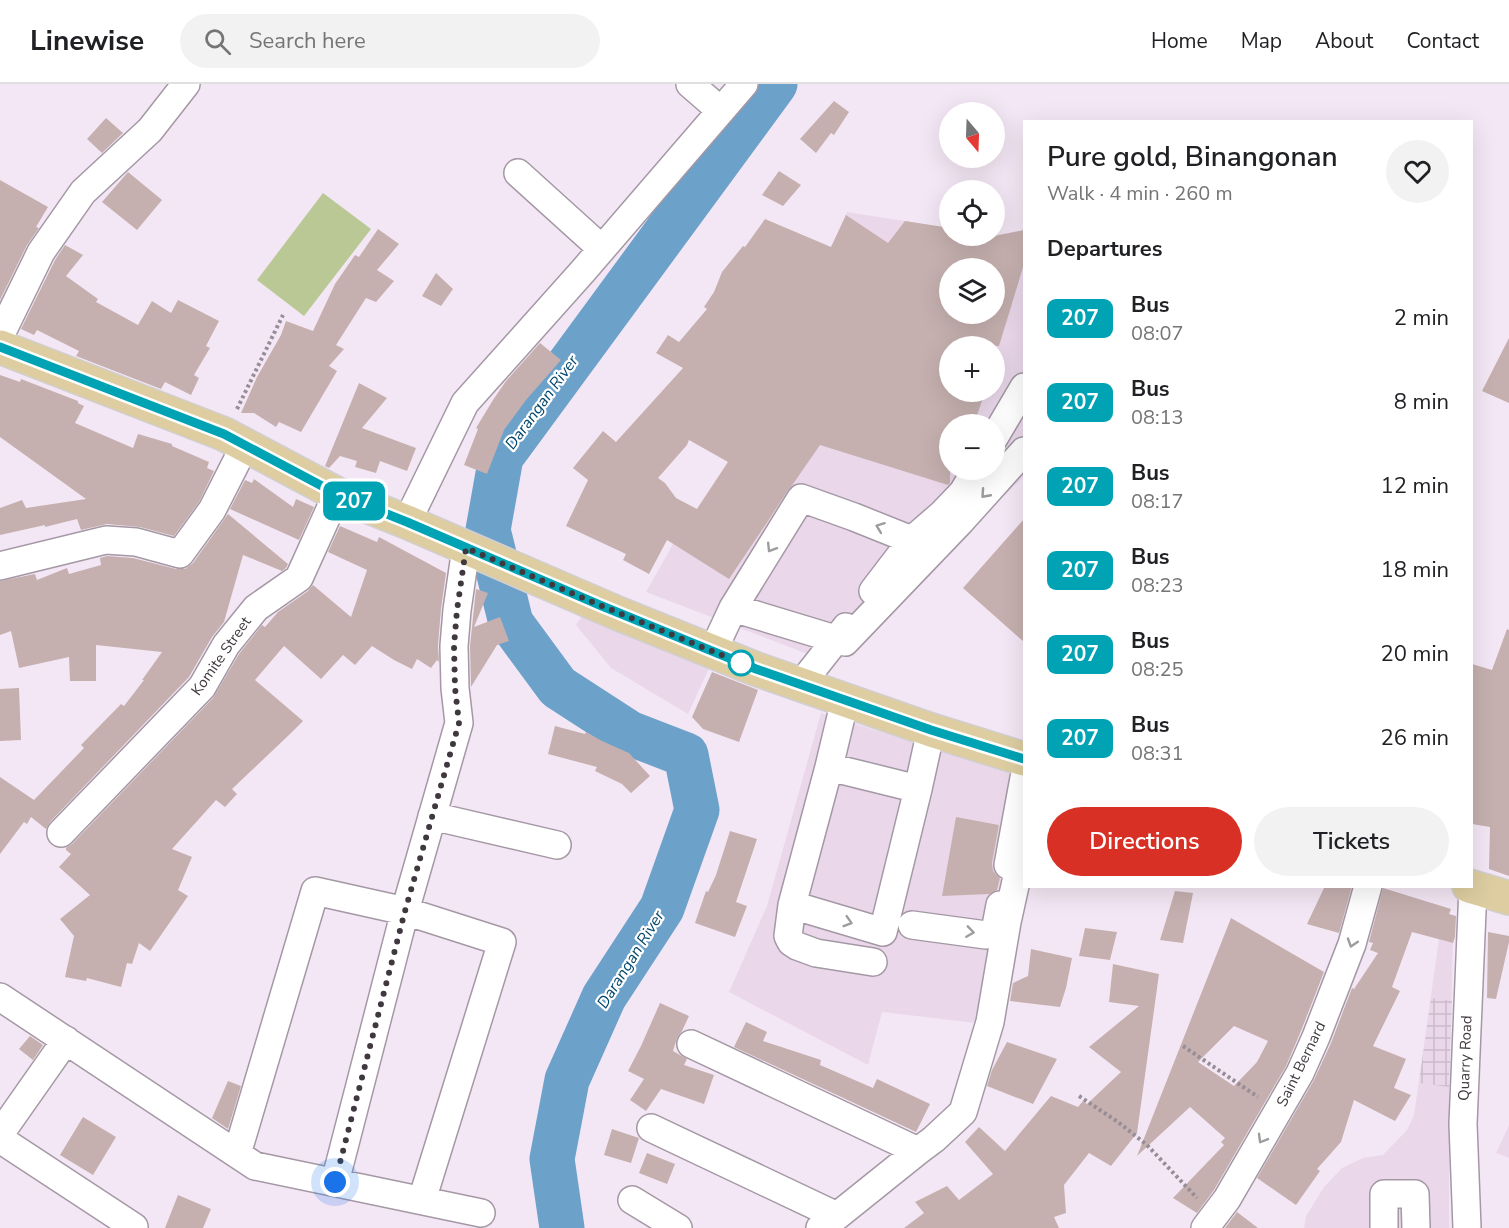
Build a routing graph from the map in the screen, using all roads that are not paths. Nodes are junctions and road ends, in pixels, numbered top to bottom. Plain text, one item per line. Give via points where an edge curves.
1 (186, 84) edge
2 (690, 84) edge
3 (744, 84) edge
4 (721, 111) junction
5 (518, 173) dead end
6 (602, 249) junction
7 (0, 336) edge
8 (0, 347) edge
9 (1023, 389) edge
10 (1005, 419) edge
11 (234, 440) junction
12 (1023, 452) edge
13 (970, 480) edge
14 (337, 494) junction
15 (407, 522) junction
16 (923, 544) junction
17 (469, 549) junction
18 (0, 566) edge
19 (733, 608) junction
20 (835, 639) junction
21 (712, 651) junction
22 (801, 684) junction
23 (845, 700) junction
24 (931, 730) junction
25 (1023, 759) edge
26 (829, 767) junction
27 (1023, 783) edge
28 (918, 789) junction
29 (432, 816) junction
30 (61, 833) dead end
31 (557, 845) dead end
32 (1023, 850) edge
33 (1367, 888) edge
34 (1471, 888) edge
35 (1473, 888) edge
36 (1509, 898) edge
37 (792, 905) junction
38 (405, 911) junction
39 (912, 925) dead end
40 (873, 962) dead end
41 (0, 997) edge
42 (66, 1040) junction
43 (691, 1044) dead end
44 (651, 1128) dead end
45 (0, 1134) edge
46 (0, 1139) edge
47 (918, 1151) junction
48 (237, 1154) junction
49 (335, 1182) junction
50 (422, 1200) junction
51 (632, 1200) dead end
52 (481, 1213) dead end
53 (828, 1222) edge
54 (1210, 1222) edge
55 (134, 1227) edge
56 (678, 1228) edge
57 (1384, 1228) edge
58 (1416, 1228) edge
59 (1467, 1228) edge

1 - 7 street via 150,130 83,192 41,252
2 - 4 street
3 - 4 street
4 - 6 street
5 - 6 street
6 - 15 street via 465,403
8 - 11 main road
9 - 10 street
11 - 14 main road
11 - 18 street via 212,510 180,554 136,542 106,540
12 -> 16 street via 961,521
13 - 16 street
14 - 15 main road
14 - 30 street, Komite Street via 299,578 256,608 226,645 202,687
15 - 17 main road
16 -> 19 street via 801,498
16 - 20 street
17 - 21 main road
17 - 29 street via 454,646 459,723
19 - 20 street
19 - 21 street
20 - 22 street
21 - 22 main road
22 - 23 main road
23 - 24 main road
23 - 26 street
24 - 25 main road
24 - 28 street
26 - 28 street
26 - 37 street
39 -> 27 street via 987,935 993,932
37 -> 28 street via 882,932
29 - 31 street
29 - 38 street
32 - 47 street via 990,1022 963,1112
33 -> 54 street, Saint Bernard via 1352,944 1300,1073
34 - 59 street, Quarry Road via 1463,1124
35 - 36 main road
37 - 40 street via 788,936 791,942 816,953
38 - 48 street via 315,891
38 - 49 street
38 - 50 street via 502,942
41 - 42 street
42 - 45 street
42 - 48 street
43 - 47 street
44 - 53 street
46 - 55 street
47 - 53 street
48 - 49 street via 255,1166
49 - 50 street
50 - 52 street
51 - 56 street
57 - 58 street via 1384,1194 1415,1194

